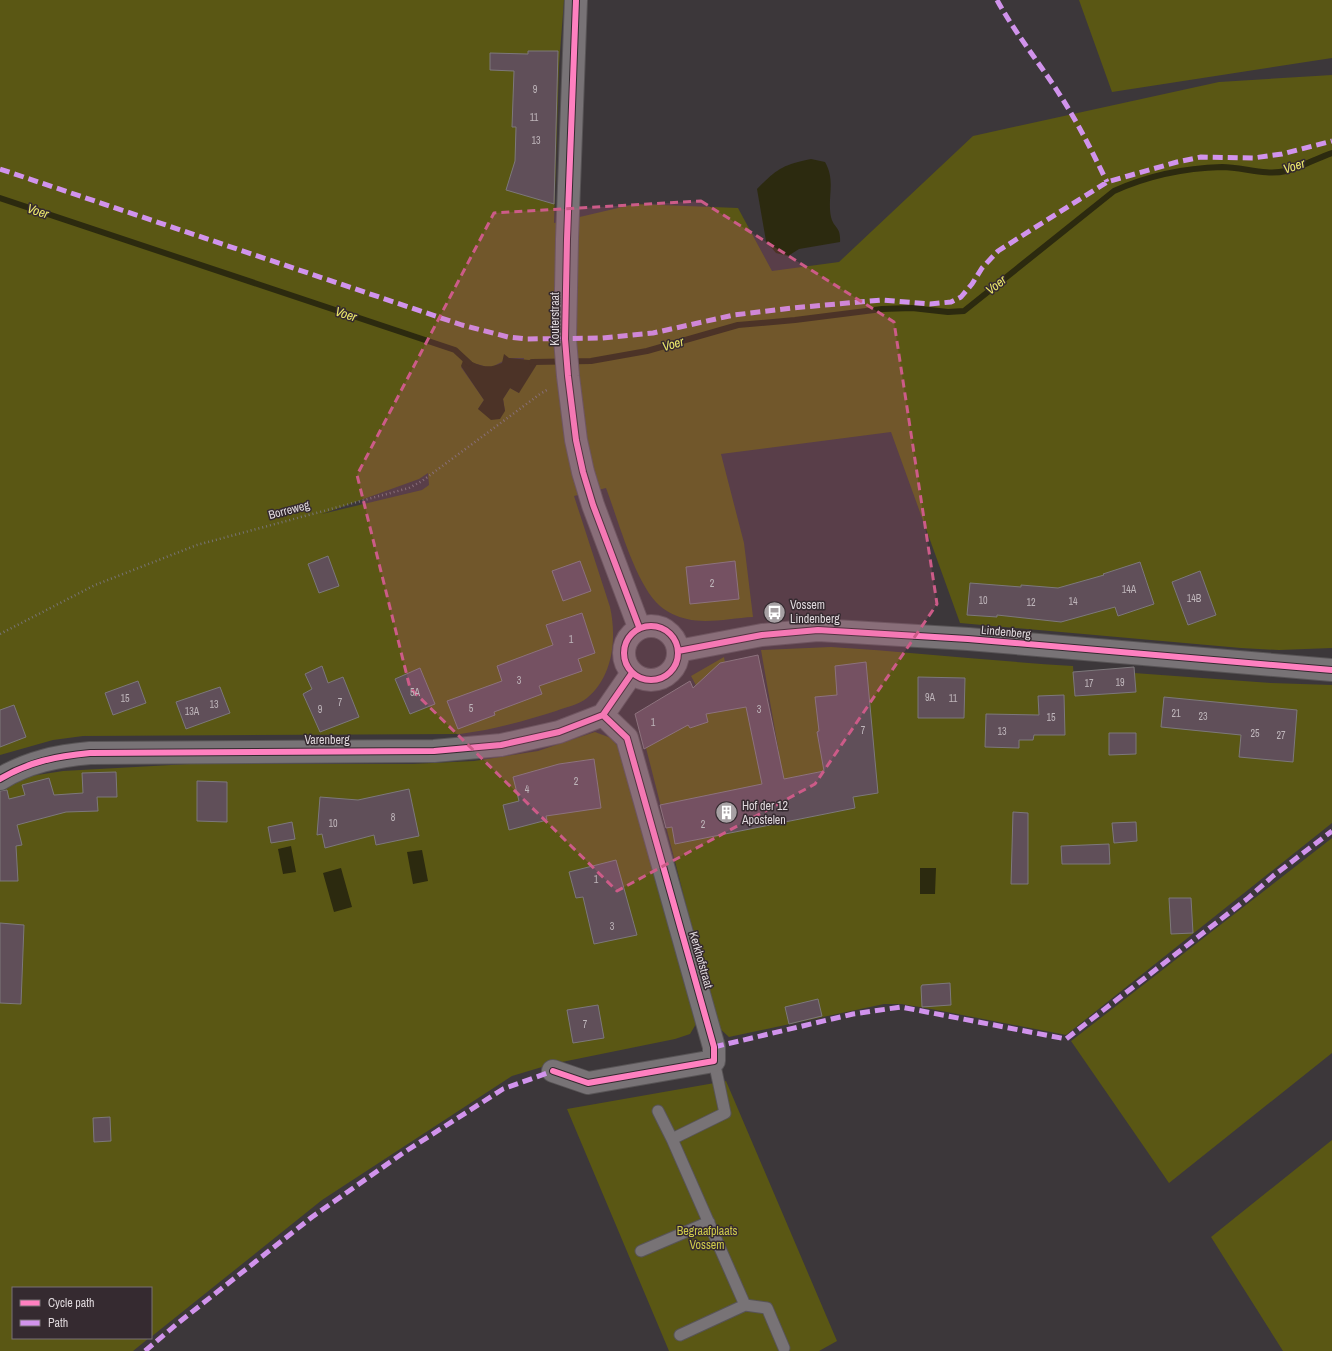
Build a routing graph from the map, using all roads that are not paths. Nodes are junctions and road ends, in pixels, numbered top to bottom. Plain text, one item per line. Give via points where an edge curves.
1 (576, 0) edge
2 (639, 628) junction
3 (678, 651) junction
4 (1332, 670) edge
5 (632, 673) junction
6 (603, 715) junction
7 (0, 779) edge
8 (714, 1061) junction
9 (553, 1071) dead end
10 (658, 1110) dead end
11 (672, 1139) junction
12 (709, 1222) junction
13 (641, 1251) dead end
14 (745, 1305) junction
15 (680, 1335) dead end
16 (784, 1348) dead end

1 - 2 street, Kouterstraat via 567,239 568,378 576,440 592,505
2 - 3 street via 648,625 665,629 672,635
2 - 5 street via 626,640 623,648 625,661
3 - 4 street, Lindenberg via 762,635 818,630 968,639
3 - 5 street via 675,664 667,675 649,680
5 - 6 street
6 - 7 street, Varenberg via 559,732 501,745 467,749 90,753 29,764
6 - 8 street, Kerkhofstraat via 627,738 714,1047
8 - 9 street via 588,1083
8 - 11 lane via 725,1113
10 - 11 lane
11 - 12 lane
12 - 13 lane
12 - 14 lane
14 - 15 lane
14 - 16 lane via 767,1308

